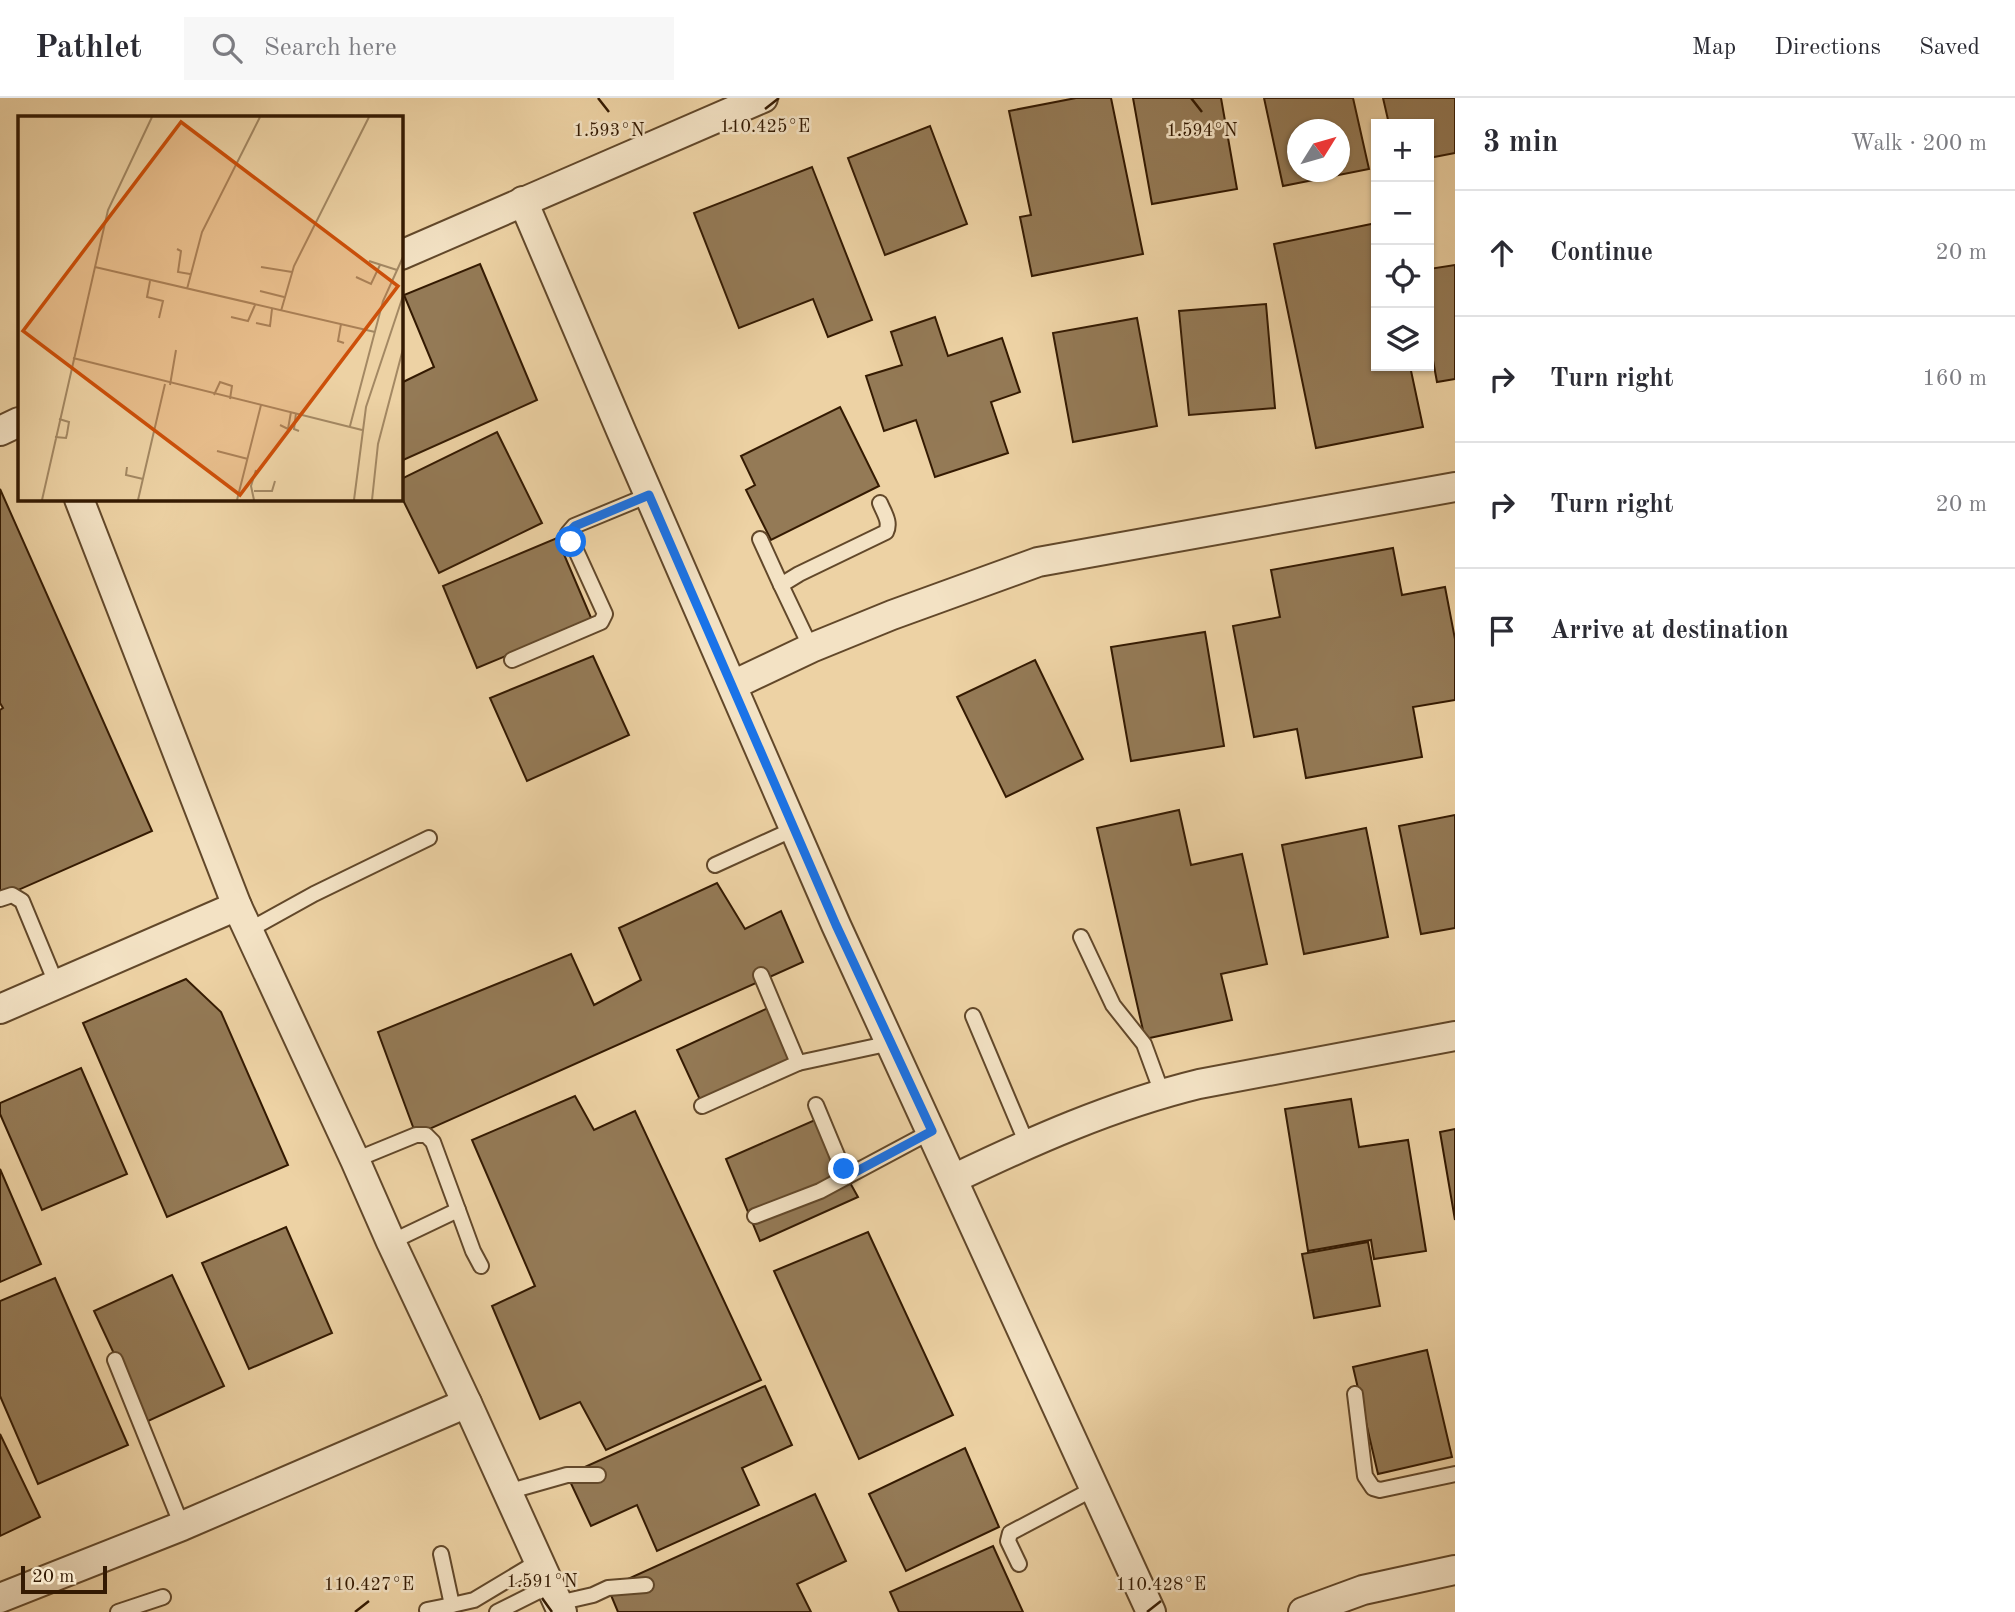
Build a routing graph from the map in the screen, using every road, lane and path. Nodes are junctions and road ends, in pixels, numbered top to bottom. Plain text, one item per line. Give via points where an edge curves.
1 (763, 98) edge
2 (523, 201) junction
3 (402, 255) edge
4 (18, 422) edge
5 (0, 430) edge
6 (1455, 487) edge
7 (649, 495) junction
8 (79, 500) edge
9 (880, 503) dead end
10 (760, 539) dead end
11 (781, 585) junction
12 (810, 648) junction
13 (512, 660) dead end
14 (733, 685) junction
15 (794, 829) junction
16 (429, 838) dead end
17 (715, 865) dead end
18 (0, 899) edge
19 (243, 918) junction
20 (1081, 937) dead end
21 (761, 975) dead end
22 (57, 983) junction
23 (0, 1009) edge
24 (973, 1016) dead end
25 (1455, 1036) edge
26 (891, 1043) junction
27 (798, 1063) junction
28 (1162, 1093) junction
29 (816, 1105) dead end
30 (702, 1106) dead end
31 (932, 1131) junction
32 (1027, 1144) junction
33 (355, 1160) junction
34 (846, 1177) junction
35 (953, 1179) junction
36 (458, 1210) junction
37 (755, 1216) dead end
38 (391, 1242) junction
39 (481, 1266) dead end
40 (115, 1360) dead end
41 (1355, 1394) dead end
42 (467, 1403) junction
43 (1455, 1474) edge
44 (598, 1475) dead end
45 (1094, 1488) junction
46 (508, 1492) junction
47 (183, 1526) junction
48 (441, 1555) dead end
49 (1018, 1564) dead end
50 (1455, 1570) edge
51 (646, 1585) dead end
52 (552, 1590) edge
53 (163, 1597) dead end
54 (0, 1598) edge
55 (452, 1605) junction
56 (427, 1609) dead end
57 (118, 1612) edge
58 (498, 1612) edge
59 (1151, 1612) edge
60 (1303, 1612) edge

1 - 2 street
2 - 3 street
2 - 7 street
4 - 5 street
6 - 12 street via 1038,562
7 - 13 lane via 568,533 605,614 601,622
7 - 14 street
8 - 19 street
9 - 11 lane via 888,520 886,532
10 - 11 lane
11 - 12 lane
12 - 14 street
14 - 15 street
15 - 17 lane
15 - 26 street
16 - 19 lane via 314,894
18 - 22 lane via 12,895 22,901
19 - 22 street
19 - 33 street
20 - 28 lane via 1113,1004 1144,1044
21 - 27 lane
22 - 23 street
24 - 32 lane
25 - 28 street
26 - 27 lane
26 - 31 street
27 - 30 lane
28 - 32 street
29 - 34 lane
31 - 34 lane
31 - 35 street
32 - 35 street
33 - 36 lane via 408,1137 426,1135 433,1142
33 - 38 street
34 - 37 lane
35 - 45 street
36 - 38 lane
36 - 39 lane
38 - 42 street
40 - 47 lane
41 - 43 lane via 1365,1476 1373,1488
42 - 46 street
42 - 47 street
44 - 46 lane via 561,1476
45 - 49 lane via 1010,1533 1008,1541
45 - 59 street
46 - 52 street
47 - 54 street
48 - 55 lane
50 - 60 street via 1363,1590
51 - 52 lane via 608,1588 593,1595
52 - 55 lane
52 - 58 lane
53 - 57 lane
55 - 56 lane

